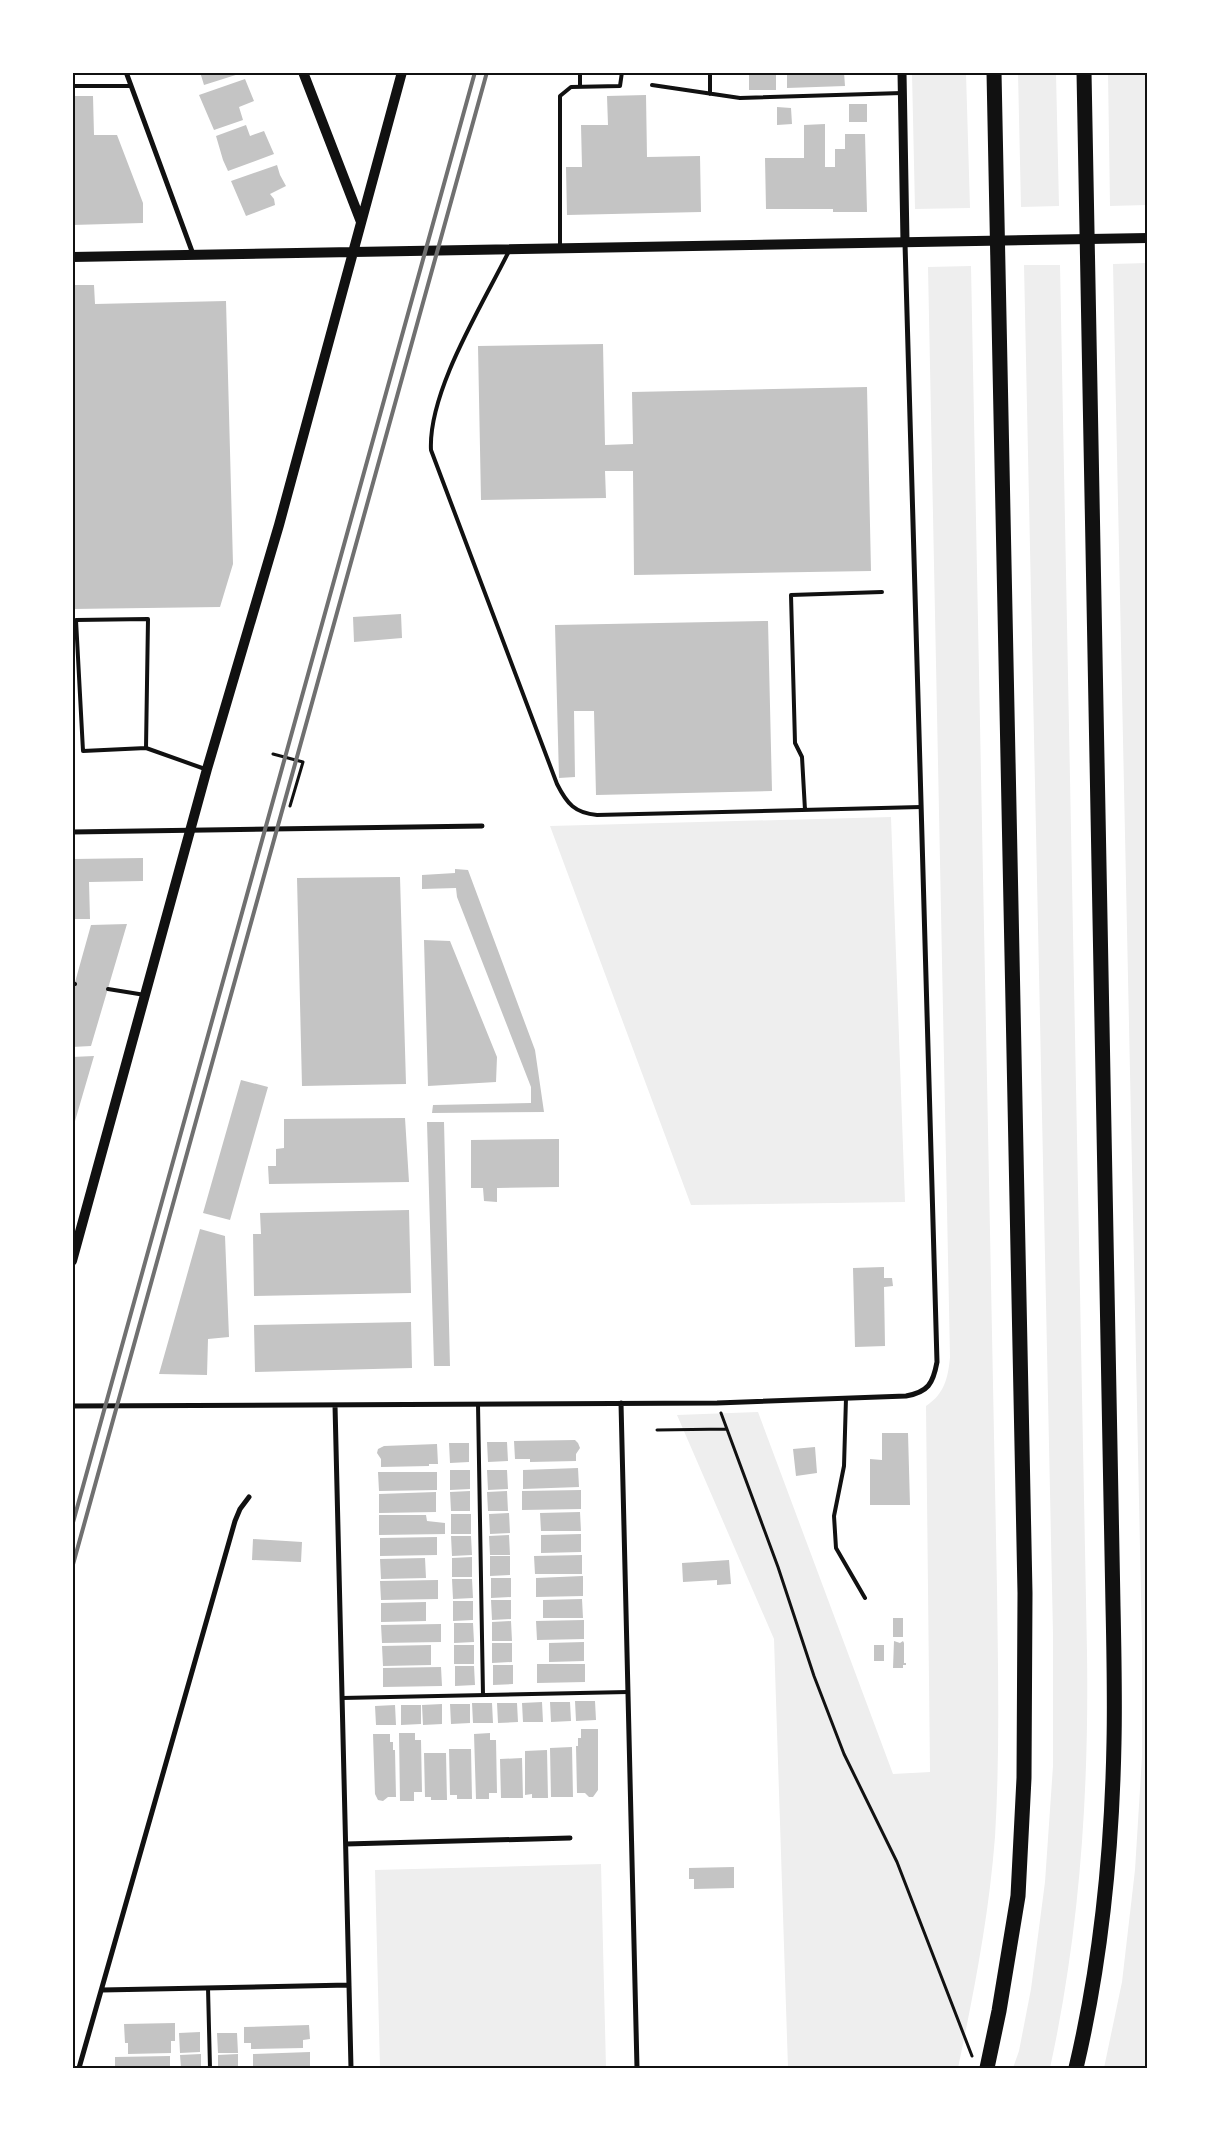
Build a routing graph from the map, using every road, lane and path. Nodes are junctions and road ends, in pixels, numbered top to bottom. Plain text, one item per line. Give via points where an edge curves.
1 (126, 72) edge
2 (302, 72) edge
3 (402, 72) edge
4 (580, 72) edge
5 (622, 72) edge
6 (710, 72) edge
7 (902, 72) edge
8 (994, 72) edge
9 (1084, 72) edge
10 (652, 85) dead end
11 (72, 86) edge
12 (131, 86) junction
13 (580, 86) junction
14 (902, 93) junction
15 (710, 94) junction
16 (361, 222) junction
17 (1148, 238) edge
18 (905, 242) junction
19 (560, 248) junction
20 (510, 249) junction
21 (354, 250) junction
22 (193, 254) junction
23 (72, 257) edge
24 (882, 592) dead end
25 (146, 748) junction
26 (273, 754) dead end
27 (207, 769) junction
28 (290, 806) dead end
29 (921, 807) junction
30 (805, 810) junction
31 (482, 826) dead end
32 (190, 830) junction
33 (72, 832) edge
34 (108, 989) dead end
35 (146, 995) junction
36 (72, 1261) edge
37 (846, 1398) junction
38 (621, 1403) junction
39 (717, 1403) junction
40 (478, 1404) junction
41 (335, 1405) junction
42 (72, 1406) edge
43 (727, 1429) junction
44 (657, 1430) dead end
45 (249, 1497) dead end
46 (865, 1598) dead end
47 (628, 1692) junction
48 (483, 1695) junction
49 (342, 1698) junction
50 (570, 1838) dead end
51 (346, 1844) junction
52 (349, 1985) junction
53 (208, 1988) junction
54 (102, 1990) junction
55 (974, 2060) dead end
56 (80, 2068) edge
57 (210, 2068) edge
58 (351, 2068) edge
59 (636, 2068) edge
60 (987, 2068) edge
61 (1076, 2068) edge

1 - 12 street
2 - 16 main road
3 - 16 main road
4 - 13 lane
5 - 13 lane via 620,86
6 - 15 lane
7 - 14 street
8 - 60 highway via 1024,1583 1024,1778 1018,1896
9 - 61 highway via 1114,1742 1109,1856 1098,1945
10 - 15 lane
11 - 12 lane
12 - 22 street
13 - 19 lane via 571,87 560,96
14 - 15 lane via 763,98
14 - 18 street
16 - 21 main road
17 - 18 main road
18 - 19 main road
18 - 29 street
19 - 20 main road
20 - 21 main road
20 - 30 lane via 448,374 432,430 431,450 560,791 570,804 585,814
21 - 22 main road
21 - 27 main road
22 - 23 main road
24 - 30 lane via 790,595 794,743 802,757
25 - 25 lane via 83,751 76,620 148,619
25 - 27 lane
26 - 28 path via 303,762
27 - 32 main road
29 - 30 lane
29 - 37 street via 937,1362 929,1386 919,1394
31 - 32 street
32 - 33 street
32 - 35 main road
34 - 35 lane
35 - 36 main road
37 - 39 street
37 - 46 lane via 844,1466 834,1516 836,1548
38 - 39 street
38 - 40 street
38 - 47 street
39 - 43 path
40 - 41 street
40 - 48 lane
41 - 42 street
41 - 49 street
43 - 44 path
43 - 55 path via 844,1754 897,1862
45 - 54 street via 235,1521
47 - 48 lane
47 - 59 street
48 - 49 lane
49 - 51 street
50 - 51 street
51 - 52 street
52 - 53 street
52 - 58 street
53 - 54 street
53 - 57 lane
54 - 56 street

